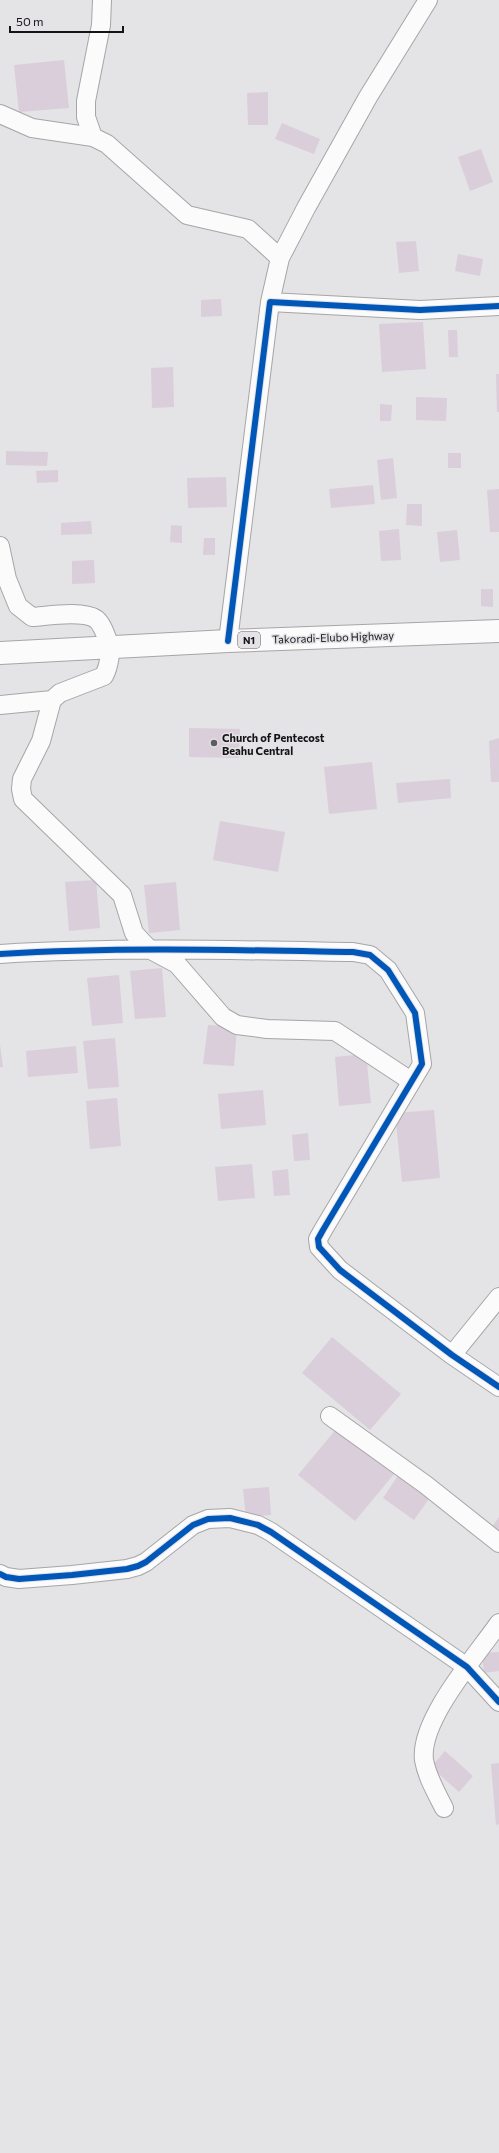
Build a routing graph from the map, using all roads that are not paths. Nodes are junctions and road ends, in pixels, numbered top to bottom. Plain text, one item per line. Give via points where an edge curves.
1 (102, 0) edge
2 (428, 0) edge
3 (0, 114) edge
4 (93, 137) junction
5 (280, 258) junction
6 (270, 302) junction
7 (499, 306) edge
8 (0, 546) edge
9 (499, 631) edge
10 (228, 641) junction
11 (110, 647) junction
12 (0, 654) edge
13 (52, 700) junction
14 (0, 705) edge
15 (149, 949) junction
16 (0, 954) edge
17 (411, 1081) junction
18 (499, 1297) edge
19 (452, 1355) junction
20 (499, 1387) edge
21 (330, 1416) dead end
22 (499, 1542) edge
23 (0, 1574) edge
24 (499, 1623) edge
25 (467, 1667) junction
26 (499, 1702) edge
27 (444, 1808) dead end

1 - 4 street via 101,25 86,101 86,117
2 - 5 street via 368,96
3 - 4 street via 32,128
4 - 5 street via 107,144 187,215 248,229
5 - 6 street
6 - 7 street via 420,310
6 - 10 street
8 - 11 street via 7,579 18,606 32,617 80,614 95,619 103,628
9 - 10 highway, Takoradi-Elubo Highway / N1
10 - 11 highway, Takoradi-Elubo Highway / N1
11 - 12 highway, Takoradi-Elubo Highway / N1
11 - 13 street via 104,676 60,692
13 - 14 street
13 - 15 street via 41,741 22,779 23,798 122,895 134,933
15 - 16 street
15 - 17 street via 177,964 223,1017 237,1025 267,1029 335,1031
15 - 17 street via 353,952 370,955 388,970 415,1014 422,1064
17 - 19 street via 318,1239 319,1247 340,1270
18 - 19 street
19 - 20 street
21 - 22 street via 426,1485
23 - 25 street via 19,1579 127,1569 146,1562 193,1526 208,1519 230,1518 258,1525 271,1532
24 - 25 street
25 - 26 street
25 - 27 street via 434,1716 424,1747 426,1771

